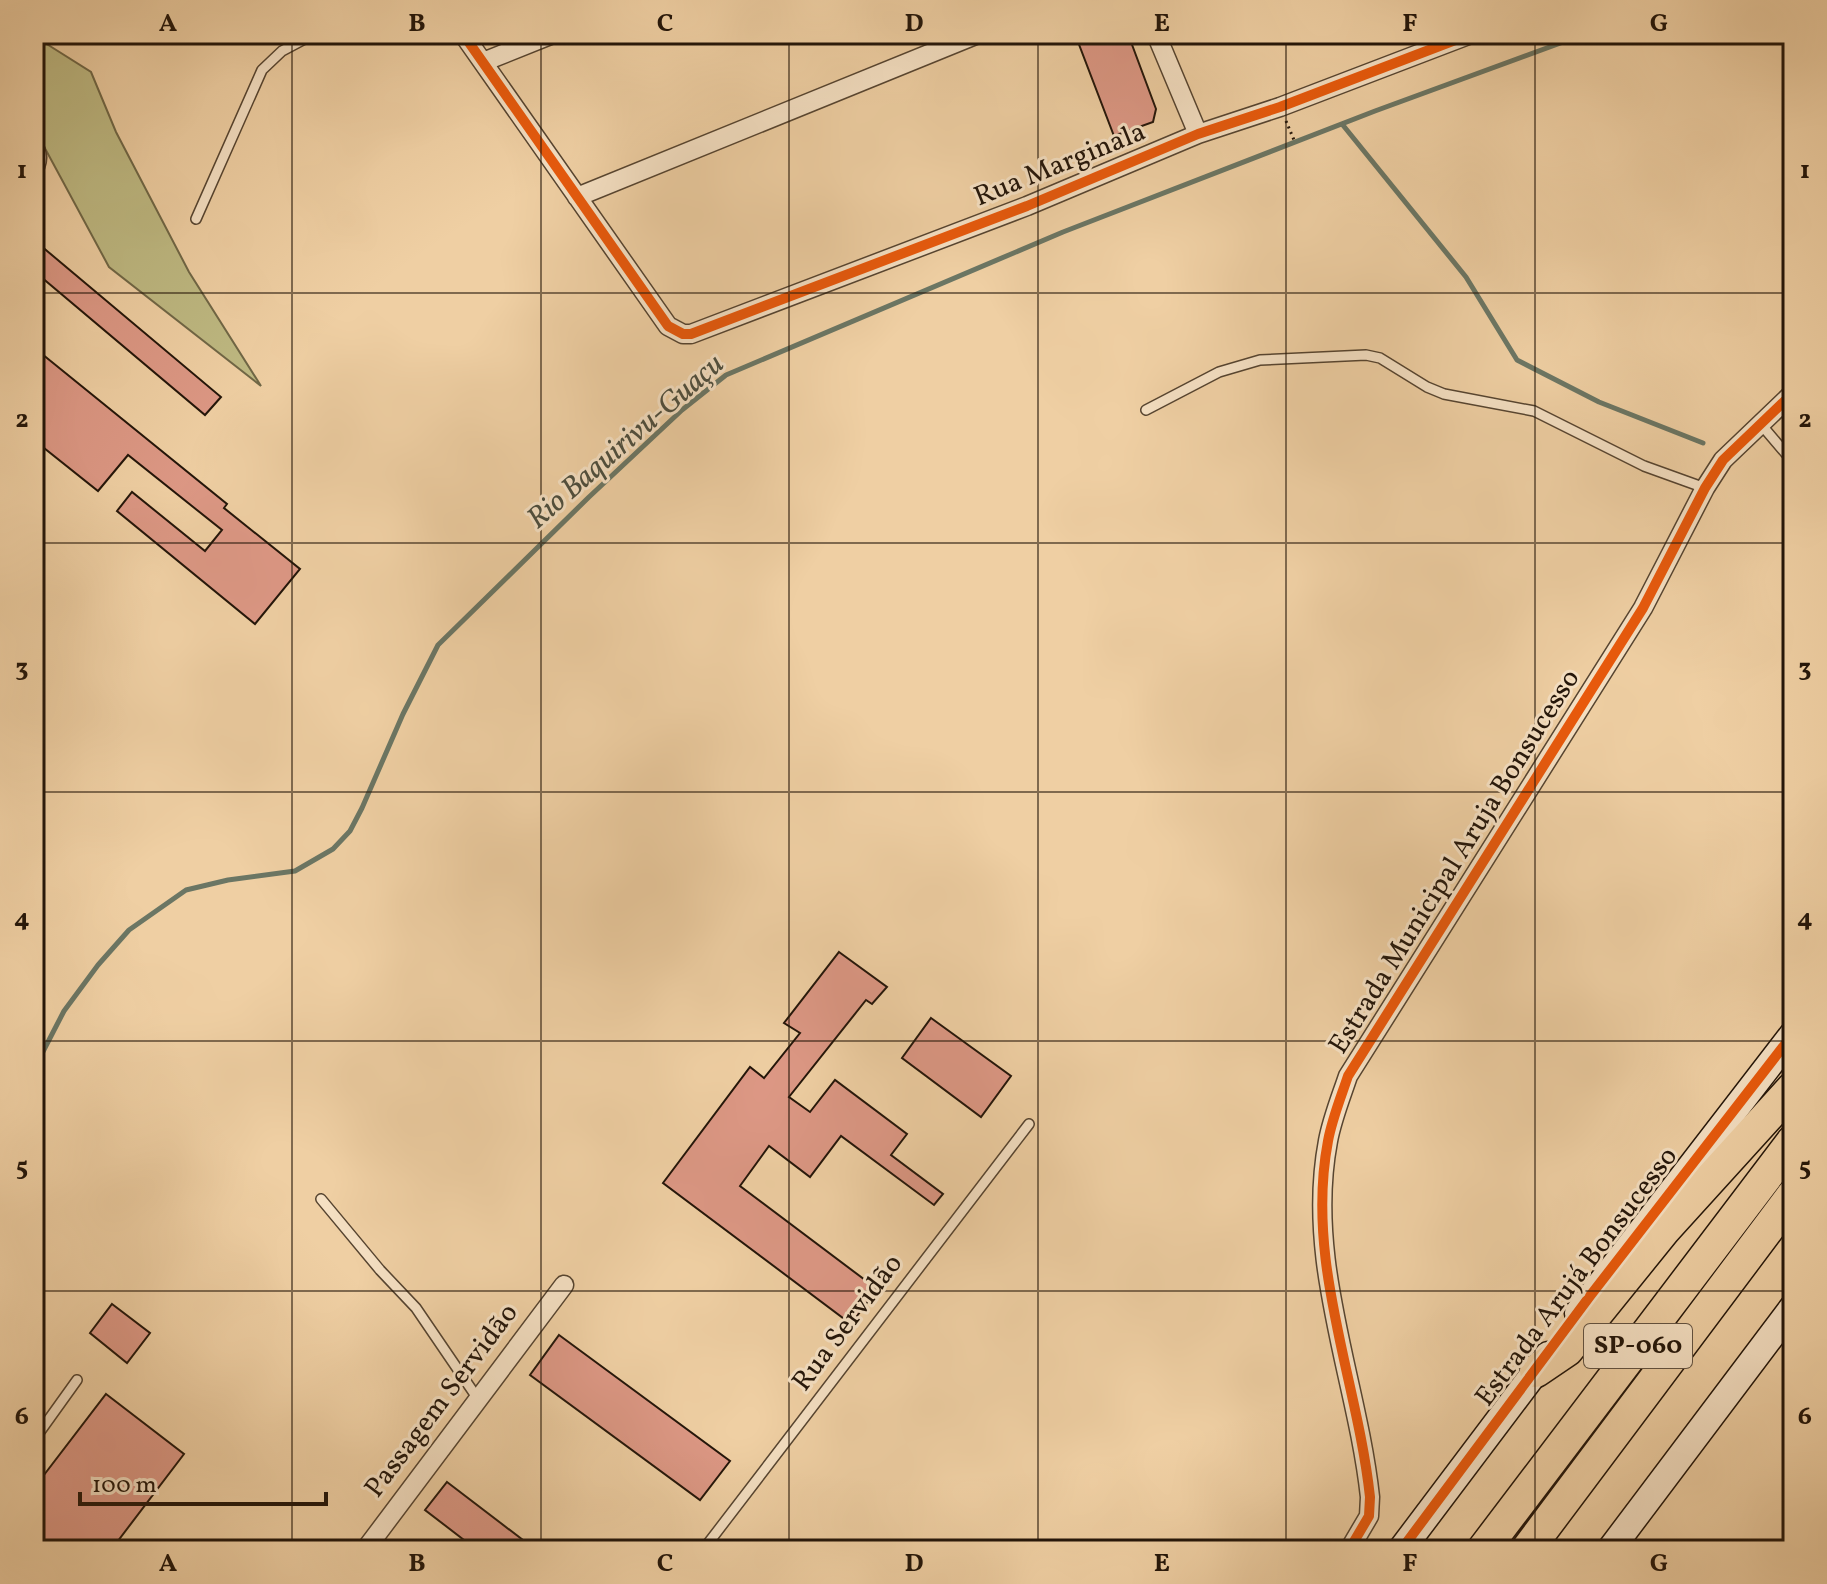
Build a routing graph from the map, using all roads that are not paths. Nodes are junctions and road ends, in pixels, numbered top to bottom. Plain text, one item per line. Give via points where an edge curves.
1 (314, 34) edge
2 (463, 34) edge
3 (553, 34) edge
4 (978, 34) edge
5 (1156, 34) edge
6 (1471, 34) edge
7 (483, 62) junction
8 (1198, 134) junction
9 (34, 137) edge
10 (34, 177) edge
11 (577, 197) junction
12 (196, 219) dead end
13 (1793, 393) edge
14 (1146, 410) dead end
15 (1759, 422) junction
16 (1793, 462) edge
17 (1705, 488) junction
18 (1793, 1034) edge
19 (1793, 1088) edge
20 (1029, 1124) dead end
21 (1793, 1141) edge
22 (1793, 1195) edge
23 (321, 1199) dead end
24 (564, 1285) dead end
25 (1793, 1307) edge
26 (1536, 1371) junction
27 (77, 1380) dead end
28 (478, 1399) junction
29 (34, 1440) edge
30 (365, 1550) edge
31 (703, 1550) edge
32 (1349, 1550) edge
33 (1401, 1550) edge
34 (1483, 1550) edge
35 (1527, 1550) edge
36 (1610, 1550) edge

1 - 12 lane via 282,51 262,70
2 - 7 street
3 - 7 street
4 - 11 street
5 - 8 street
6 - 8 street, Rua Marginala
7 - 11 street
8 - 11 street, Rua Marginala via 1027,206 691,334 668,326
9 - 10 lane via 43,155
13 - 15 street, Estrada Municipal Aruja Bonsucesso
14 - 17 lane via 1219,372 1260,360 1366,355 1444,394 1534,411 1644,466
15 - 16 lane
15 - 17 street, Estrada Municipal Aruja Bonsucesso
17 - 32 street, Estrada Municipal Aruja Bonsucesso via 1643,608 1348,1076 1328,1140 1322,1200 1329,1289 1370,1497 1369,1516
18 - 26 street, Estrada Arujá Bonsucesso
19 - 26 highway via 1664,1230 1567,1350
20 - 31 lane, Rua Servidão
21 - 34 highway, SP-060
22 - 35 highway, SP-060
23 - 28 lane via 416,1308
24 - 28 street, Passagem Servidão
25 - 36 street
26 - 33 street, Estrada Arujá Bonsucesso
27 - 29 lane
28 - 30 street, Passagem Servidão

